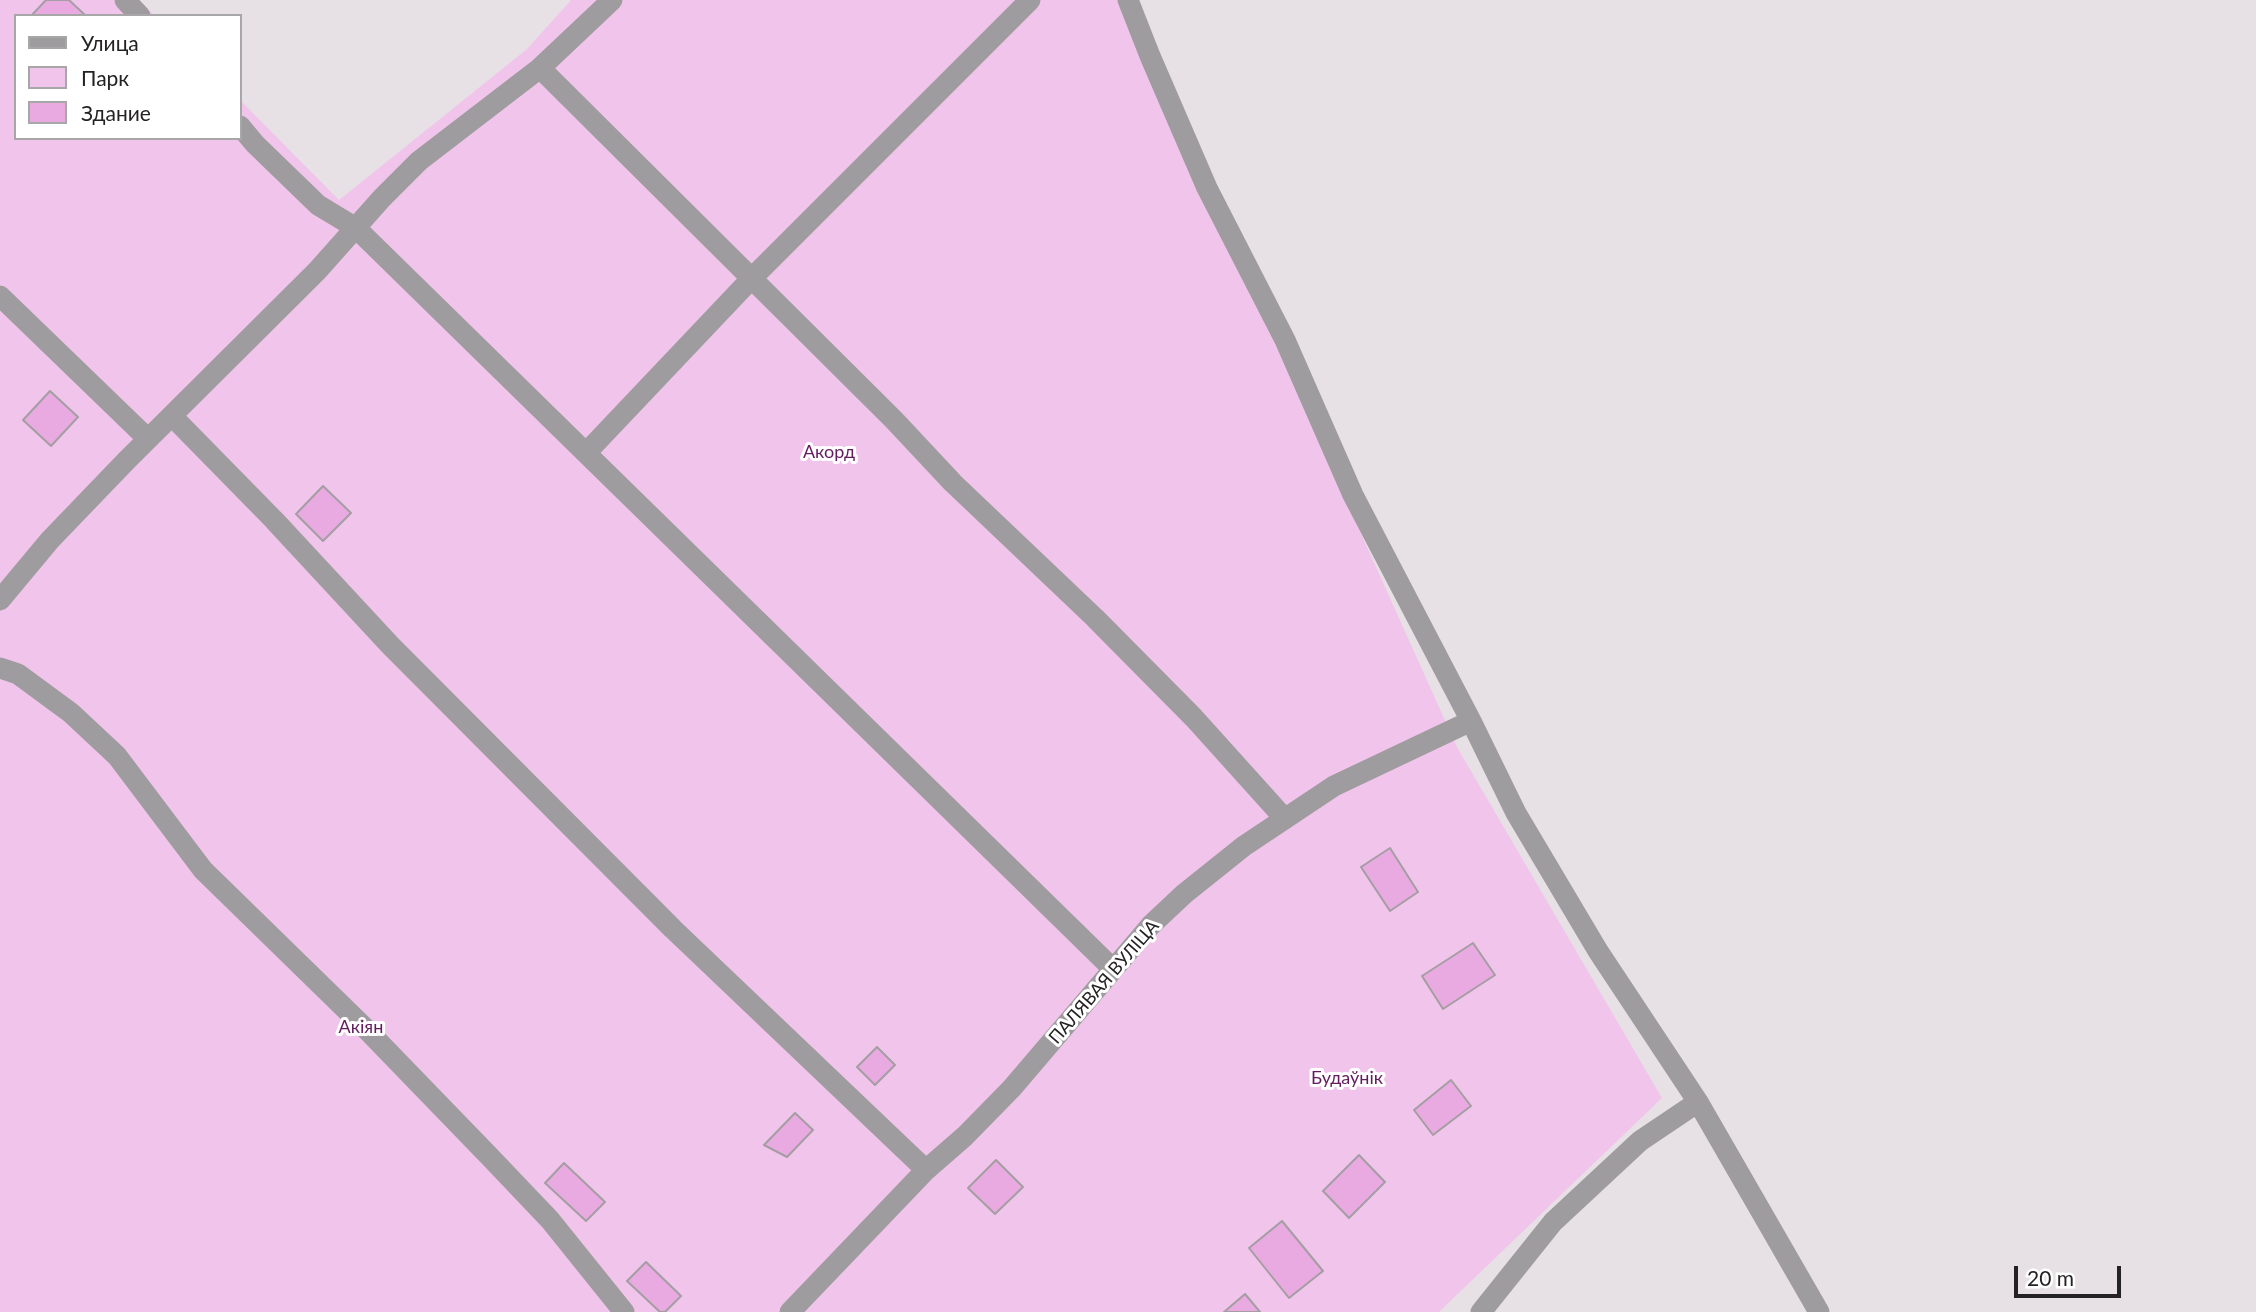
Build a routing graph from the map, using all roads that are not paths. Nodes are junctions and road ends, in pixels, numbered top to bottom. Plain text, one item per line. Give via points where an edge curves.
1 (125, 0) edge
2 (612, 0) edge
3 (1030, 0) edge
4 (1128, 0) edge
5 (138, 14) edge
6 (540, 68) junction
7 (242, 128) edge
8 (356, 228) junction
9 (751, 279) junction
10 (0, 296) edge
11 (172, 416) junction
12 (148, 439) junction
13 (586, 453) junction
14 (0, 600) edge
15 (0, 668) edge
16 (1471, 721) junction
17 (1285, 819) junction
18 (1113, 969) junction
19 (1698, 1102) junction
20 (926, 1170) junction
21 (624, 1312) edge
22 (790, 1312) edge
23 (1481, 1312) edge
24 (1819, 1312) edge

1 - 5 street
2 - 6 street
3 - 9 street
4 - 16 street via 1207,188 1285,340 1353,495
6 - 8 street via 419,161
6 - 9 street
7 - 8 street via 318,205
8 - 11 street
8 - 13 street
9 - 13 street
9 - 17 street via 1194,718
10 - 12 street
11 - 12 street
11 - 20 street via 390,645 673,929
12 - 14 street via 50,540
13 - 18 street
15 - 21 street via 18,674 71,713 117,756 203,870 492,1158 550,1220
16 - 17 street, ПАЛЯВАЯ ВУЛІЦА via 1334,786
16 - 19 street via 1516,813 1598,951
17 - 18 street, ПАЛЯВАЯ ВУЛІЦА via 1184,894
18 - 20 street, ПАЛЯВАЯ ВУЛІЦА via 1012,1088
19 - 23 street via 1640,1141 1553,1222
19 - 24 street
20 - 22 street, ПАЛЯВАЯ ВУЛІЦА

